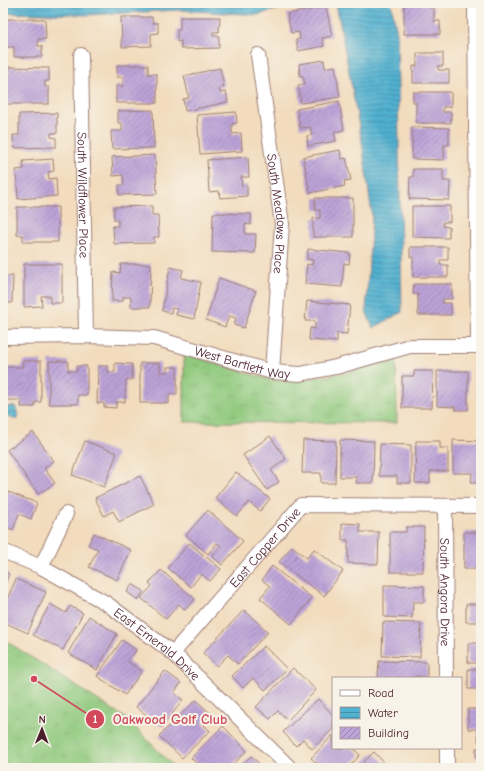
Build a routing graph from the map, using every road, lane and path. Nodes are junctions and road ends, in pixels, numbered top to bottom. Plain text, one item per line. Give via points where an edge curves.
1 (478, 7) edge
2 (81, 55) dead end
3 (258, 55) dead end
4 (86, 336) junction
5 (3, 337) edge
6 (480, 346) edge
7 (272, 372) junction
8 (445, 506) junction
9 (481, 506) edge
10 (66, 514) dead end
11 (3, 551) edge
12 (41, 567) junction
13 (173, 653) junction
14 (446, 677) edge
15 (447, 749) edge
16 (290, 768) edge
17 (447, 768) edge

1 - 6 street
2 - 4 street, South Wildflower Place
3 - 7 street, South Meadows Place via 282,224
4 - 5 street, West Bartlett Way
4 - 7 street, West Bartlett Way via 154,338
6 - 7 street, West Bartlett Way via 410,346 336,367 300,374
8 - 9 street, East Copper Drive
8 - 13 street, East Copper Drive via 301,505
8 - 14 street, South Angora Drive
10 - 12 street
11 - 12 street, East Emerald Drive
12 - 13 street, East Emerald Drive via 106,602
13 - 16 street, East Emerald Drive
15 - 17 street

